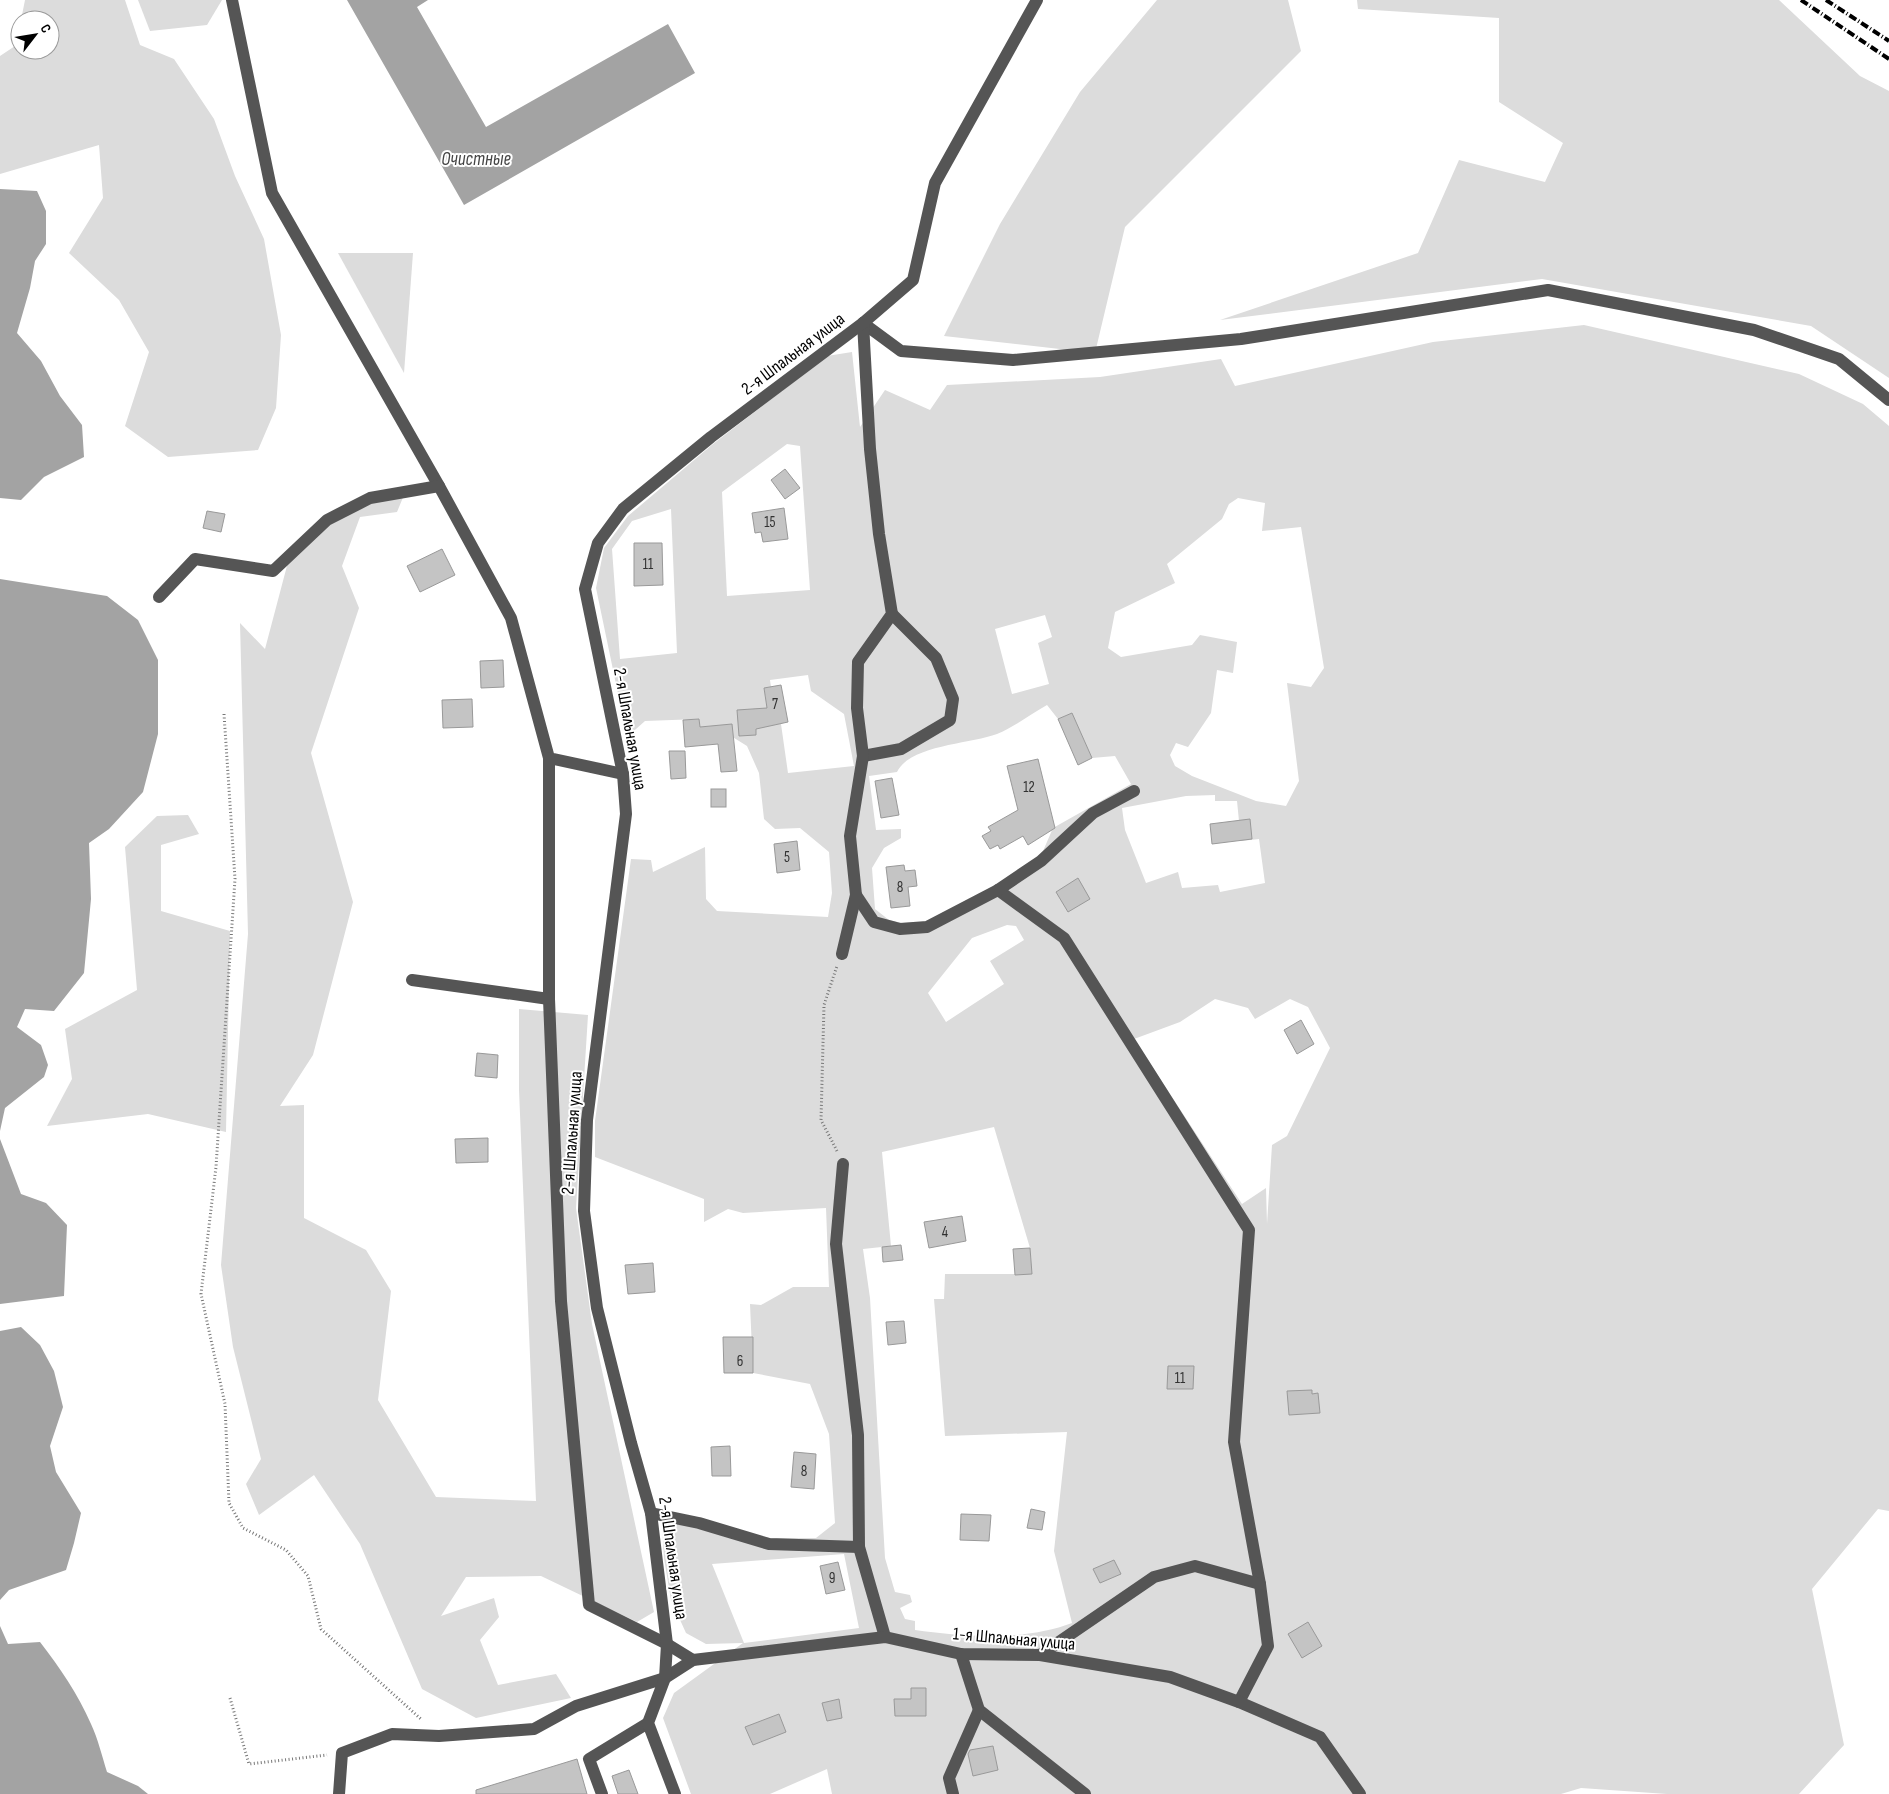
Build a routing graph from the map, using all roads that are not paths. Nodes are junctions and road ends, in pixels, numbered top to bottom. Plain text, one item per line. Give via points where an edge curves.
1 (232, 0) edge
2 (1037, 0) edge
3 (863, 323) junction
4 (1889, 400) edge
5 (440, 486) junction
6 (159, 597) dead end
7 (892, 614) junction
8 (863, 756) junction
9 (549, 758) junction
10 (623, 774) junction
11 (1134, 791) dead end
12 (998, 890) junction
13 (856, 894) junction
14 (842, 954) road end
15 (412, 980) dead end
16 (549, 999) junction
17 (843, 1164) road end
18 (652, 1512) junction
19 (859, 1547) junction
20 (1260, 1584) junction
21 (885, 1637) junction
22 (667, 1644) junction
23 (961, 1654) junction
24 (1040, 1655) junction
25 (693, 1660) junction
26 (665, 1678) junction
27 (1240, 1702) junction
28 (979, 1710) junction
29 (648, 1724) junction
30 (1070, 1790) edge
31 (339, 1794) edge
32 (602, 1794) edge
33 (675, 1794) edge
34 (953, 1794) edge
35 (1085, 1794) edge
36 (1360, 1794) edge

1 - 5 street via 272,192
2 - 3 street via 935,183 913,280
3 - 4 street, 2-я Шпальная улица via 901,351 1014,360 1241,339 1548,290 1754,330 1839,359
3 - 7 street via 870,449
3 - 10 street, 2-я Шпальная улица via 711,437 623,509 598,544 585,589
5 - 6 street via 370,498 327,520 273,571 196,559
5 - 9 street via 511,618
7 - 8 street via 858,662 857,708
7 - 8 street via 936,658 953,699 950,720 901,749
8 - 13 street via 850,836
9 - 10 street
9 - 16 street
10 - 18 street, 2-я Шпальная улица via 626,814 587,1120 584,1211 597,1308
11 - 12 street via 1093,813 1041,861
12 - 13 street via 927,927 900,929 874,922
12 - 20 street via 1064,938 1250,1230 1234,1442
13 - 14 street
15 - 16 street
16 - 22 street via 561,1301 589,1605
17 - 19 street via 836,1244 858,1434
18 - 19 street via 769,1544
18 - 22 street, 2-я Шпальная улица
19 - 21 street
20 - 24 street via 1195,1566 1154,1578
20 - 27 street via 1268,1646
21 - 23 street, 1-я Шпальная улица
21 - 25 street, 1-я Шпальная улица
22 - 25 street
22 - 26 street, 2-я Шпальная улица
23 - 24 street, 1-я Шпальная улица
23 - 28 street
24 - 27 street, 1-я Шпальная улица via 1170,1677
25 - 26 street, 1-я Шпальная улица
26 - 29 street
26 - 31 street, 1-я Шпальная улица via 576,1706 534,1729 439,1736 392,1734 342,1754
27 - 36 street, 1-я Шпальная улица via 1320,1737
28 - 30 street
28 - 34 street via 949,1778
29 - 32 street via 589,1759
29 - 33 street
30 - 35 street

